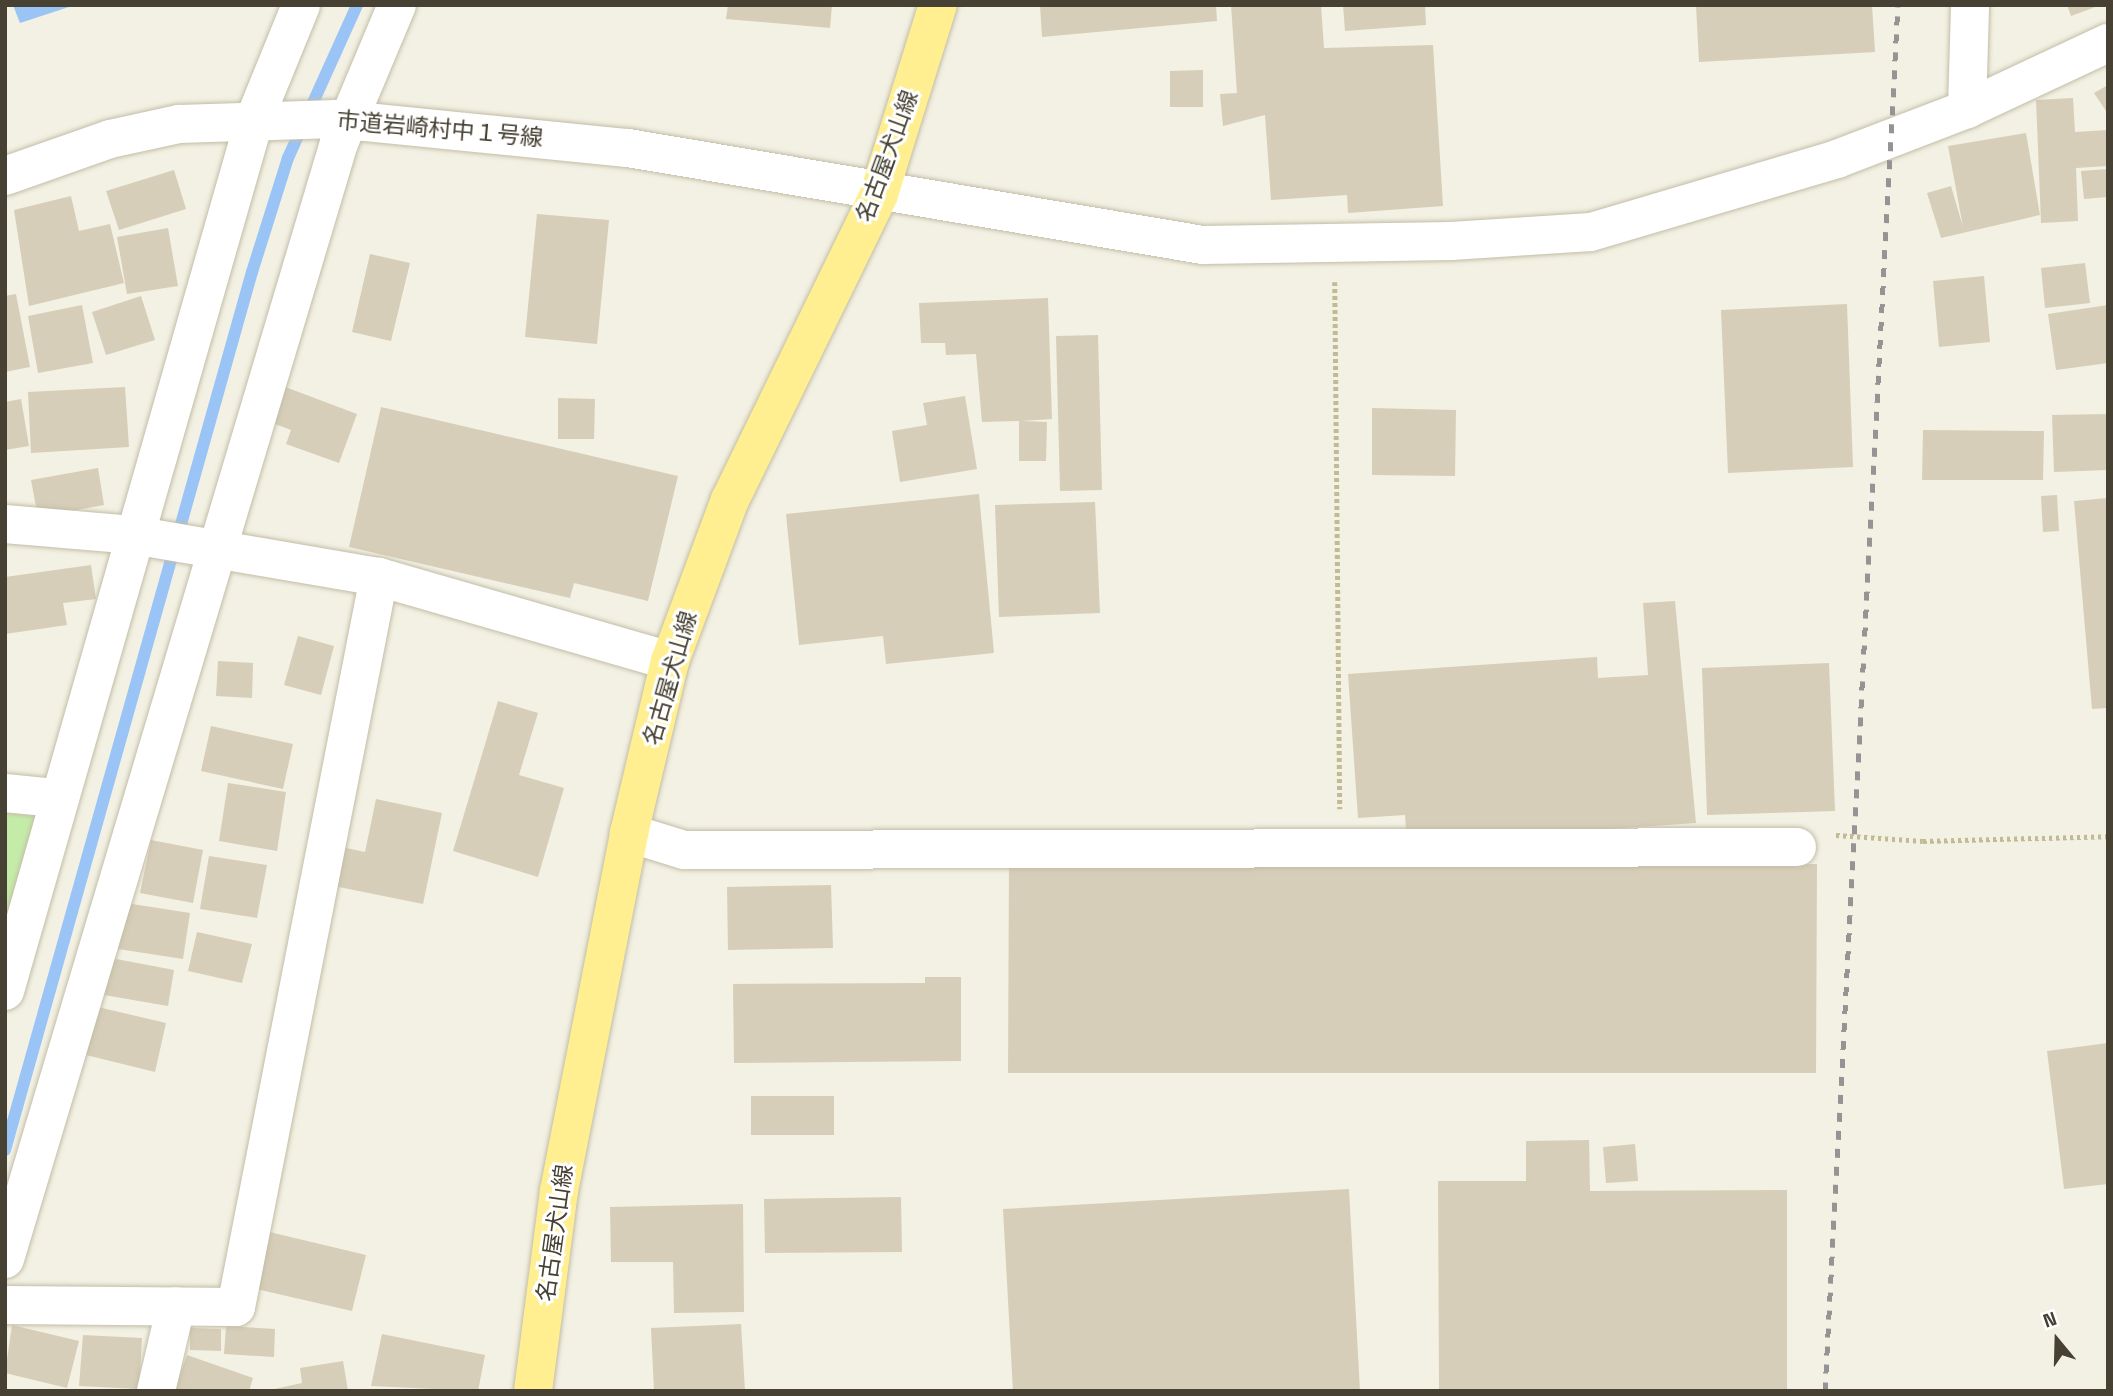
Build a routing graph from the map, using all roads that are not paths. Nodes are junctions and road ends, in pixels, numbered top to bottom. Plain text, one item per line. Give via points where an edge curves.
1 (301, 5) edge
2 (397, 5) edge
3 (938, 5) edge
4 (1970, 5) edge
5 (2108, 43) edge
6 (1967, 109) junction
7 (255, 118) junction
8 (343, 119) junction
9 (5, 176) edge
10 (879, 194) junction
11 (5, 524) edge
12 (141, 536) junction
13 (213, 550) junction
14 (379, 577) junction
15 (670, 661) junction
16 (5, 793) edge
17 (55, 798) junction
18 (629, 833) junction
19 (1797, 847) road end
20 (5, 991) edge
21 (5, 1259) edge
22 (5, 1305) edge
23 (176, 1306) junction
24 (156, 1391) edge
25 (533, 1391) edge

1 - 7 street
2 - 8 street
3 - 10 main road, 名古屋犬山線
4 - 6 street
5 - 6 street, 市道岩崎村中１号線
6 - 10 street, 市道岩崎村中１号線 via 1837,159 1591,232 1203,245
7 - 8 street, 市道岩崎村中１号線
7 - 9 street, 市道岩崎村中１号線 via 110,139
7 - 12 street
8 - 10 street, 市道岩崎村中１号線 via 628,148
8 - 13 street
10 - 15 main road, 名古屋犬山線 via 730,500
11 - 12 street
12 - 13 street
12 - 17 street
13 - 14 street
13 - 21 street
14 - 15 street
14 - 23 street via 236,1307
15 - 18 main road, 名古屋犬山線
16 - 17 street
17 - 20 street
18 - 19 street via 684,850
18 - 25 main road, 名古屋犬山線 via 559,1191
22 - 23 street
23 - 24 street

